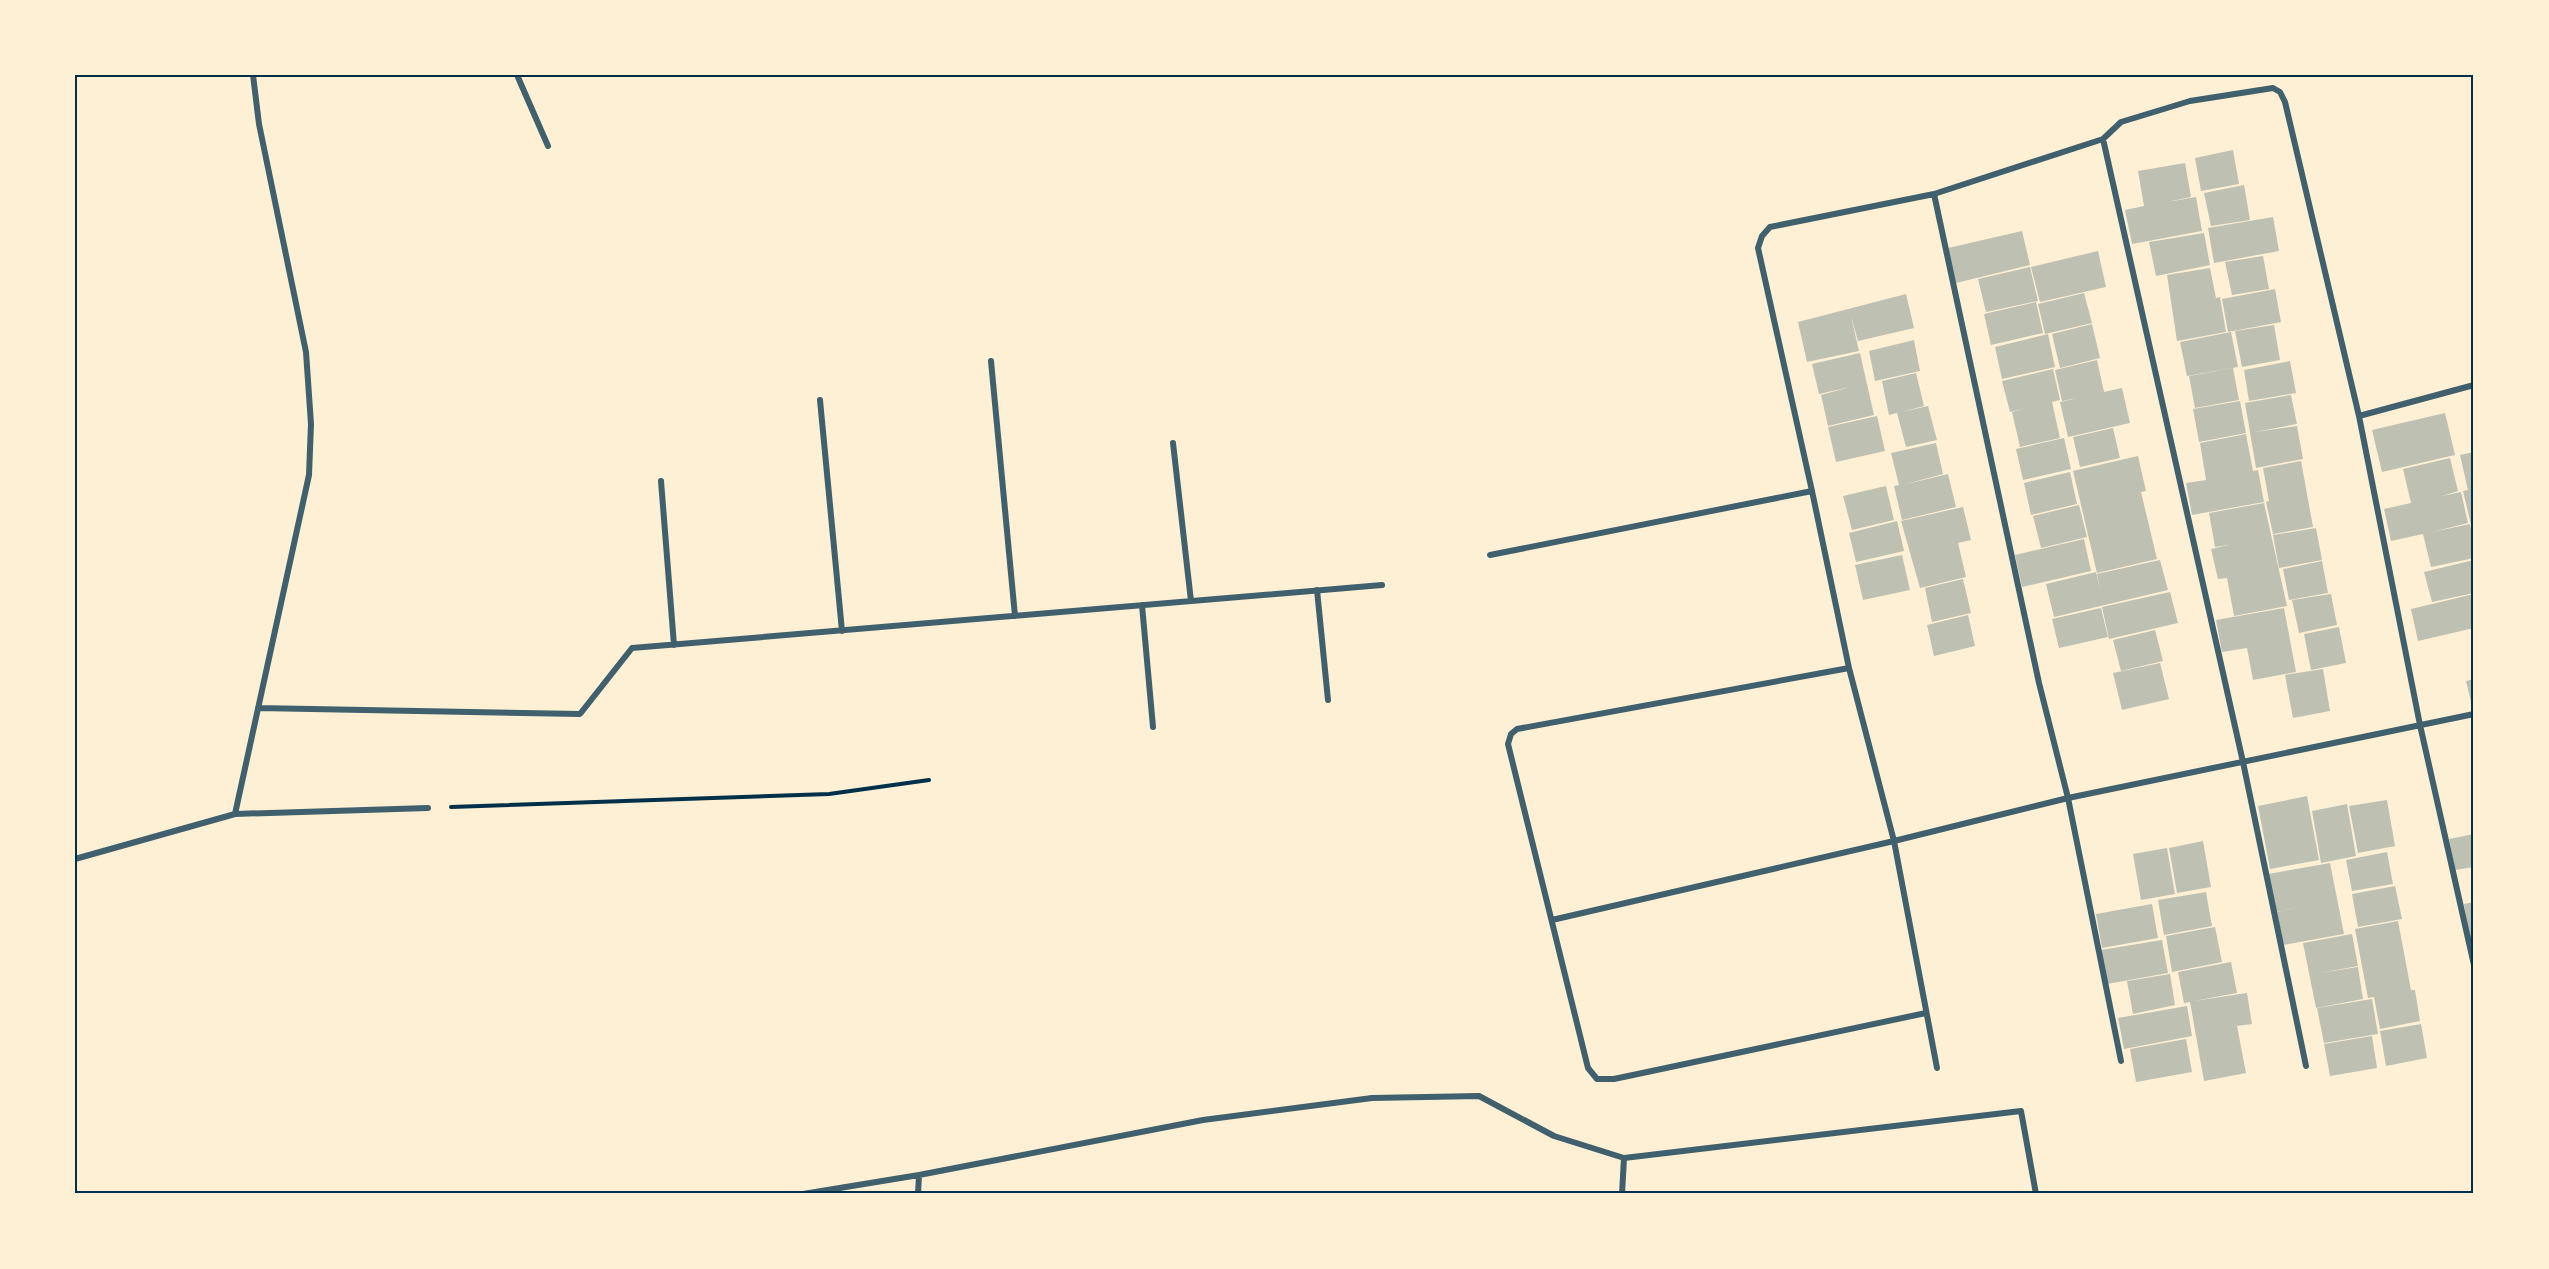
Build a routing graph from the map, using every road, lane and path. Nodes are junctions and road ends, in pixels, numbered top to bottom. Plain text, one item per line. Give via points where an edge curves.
1 (253, 75) edge
2 (517, 75) edge
3 (2103, 139) junction
4 (548, 146) dead end
5 (1934, 194) junction
6 (991, 361) dead end
7 (2474, 385) edge
8 (820, 400) dead end
9 (2359, 416) junction
10 (1173, 443) dead end
11 (661, 482) dead end
12 (1812, 491) junction
13 (1490, 555) dead end
14 (1382, 585) dead end
15 (1317, 590) junction
16 (1191, 601) junction
17 (1142, 605) junction
18 (1015, 616) junction
19 (842, 631) junction
20 (674, 645) junction
21 (1849, 668) junction
22 (1328, 700) dead end
23 (258, 708) junction
24 (2474, 714) edge
25 (2420, 725) junction
26 (1153, 727) dead end
27 (2243, 762) junction
28 (929, 780) dead end
29 (2068, 798) junction
30 (428, 808) joint
31 (235, 814) junction
32 (1894, 841) junction
33 (75, 859) edge
34 (1552, 920) junction
35 (2474, 964) edge
36 (1926, 1013) junction
37 (2121, 1061) dead end
38 (2306, 1066) dead end
39 (1938, 1068) dead end
40 (1624, 1158) junction
41 (920, 1175) junction
42 (803, 1194) edge
43 (918, 1194) edge
44 (1622, 1194) edge
45 (2036, 1194) edge

1 - 23 street via 259,124 306,352 311,424 309,475
2 - 4 street
3 - 5 street
3 - 9 street via 2121,122 2190,101 2266,88 2280,92
3 - 27 street
5 - 12 street via 1770,228 1762,236 1758,248
5 - 29 street via 2039,683
6 - 18 street
7 - 9 street
8 - 19 street
9 - 25 street
10 - 16 street
11 - 20 street
12 - 13 street
12 - 21 street
14 - 15 street
15 - 16 street
15 - 22 street
16 - 17 street
17 - 18 street
17 - 26 street
18 - 19 street
19 - 20 street
20 - 23 street via 632,648 580,714
21 - 32 street
21 - 34 street via 1517,729 1511,734 1508,744
23 - 31 street
24 - 25 street
25 - 27 street
25 - 35 street
27 - 29 street
27 - 38 street
28 - 30 path via 829,794
29 - 32 street
29 - 37 street
30 - 31 street
31 - 33 street
32 - 34 street
32 - 36 street
34 - 36 street via 1588,1068 1597,1078 1614,1079
36 - 39 street
40 - 41 street via 1554,1136 1479,1096 1372,1098 1203,1120
40 - 44 street
40 - 45 street via 2020,1111
41 - 42 street
41 - 43 street

